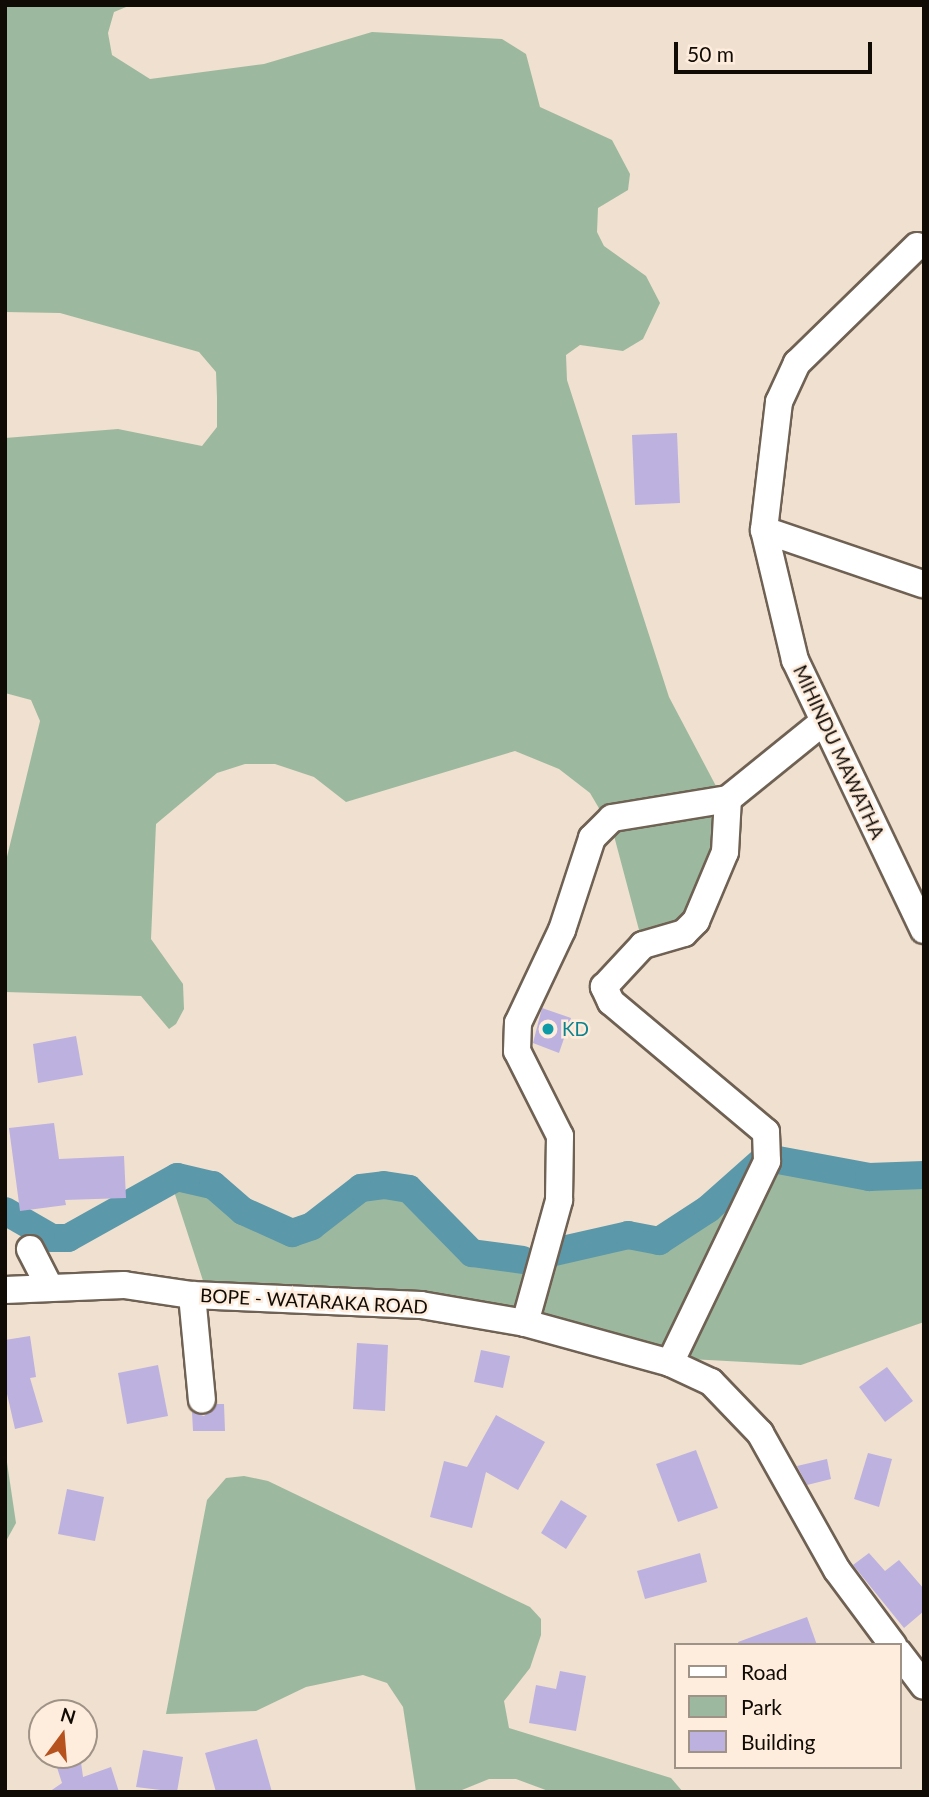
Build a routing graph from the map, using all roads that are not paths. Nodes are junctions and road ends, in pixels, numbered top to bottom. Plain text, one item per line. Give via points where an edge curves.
1 (917, 246) dead end
2 (764, 530) junction
3 (923, 584) edge
4 (822, 723) junction
5 (728, 799) junction
6 (924, 930) edge
7 (30, 1249) dead end
8 (49, 1286) junction
9 (5, 1290) edge
10 (192, 1295) junction
11 (525, 1323) junction
12 (670, 1363) junction
13 (202, 1400) dead end
14 (892, 1643) edge
15 (901, 1656) edge
16 (924, 1686) edge

1 - 2 street, MIHINDU MAWATHA via 797,363 779,402
2 - 3 street
2 - 4 street, MIHINDU MAWATHA via 795,660
4 - 5 street
4 - 6 street, MIHINDU MAWATHA
5 - 11 street via 612,818 592,838 562,930 518,1023 517,1051 560,1136 559,1200
5 - 12 street via 724,852 696,921 684,933 643,945 604,987 611,1002 766,1132 767,1161
7 - 8 street
8 - 9 street, BOPE - WATARAKA ROAD
8 - 10 street, BOPE - WATARAKA ROAD via 124,1285
10 - 11 street, BOPE - WATARAKA ROAD via 421,1305
10 - 13 street
11 - 12 street, BOPE - WATARAKA ROAD
12 - 14 street, BOPE - WATARAKA ROAD via 711,1382 760,1433 837,1570
15 - 16 street

